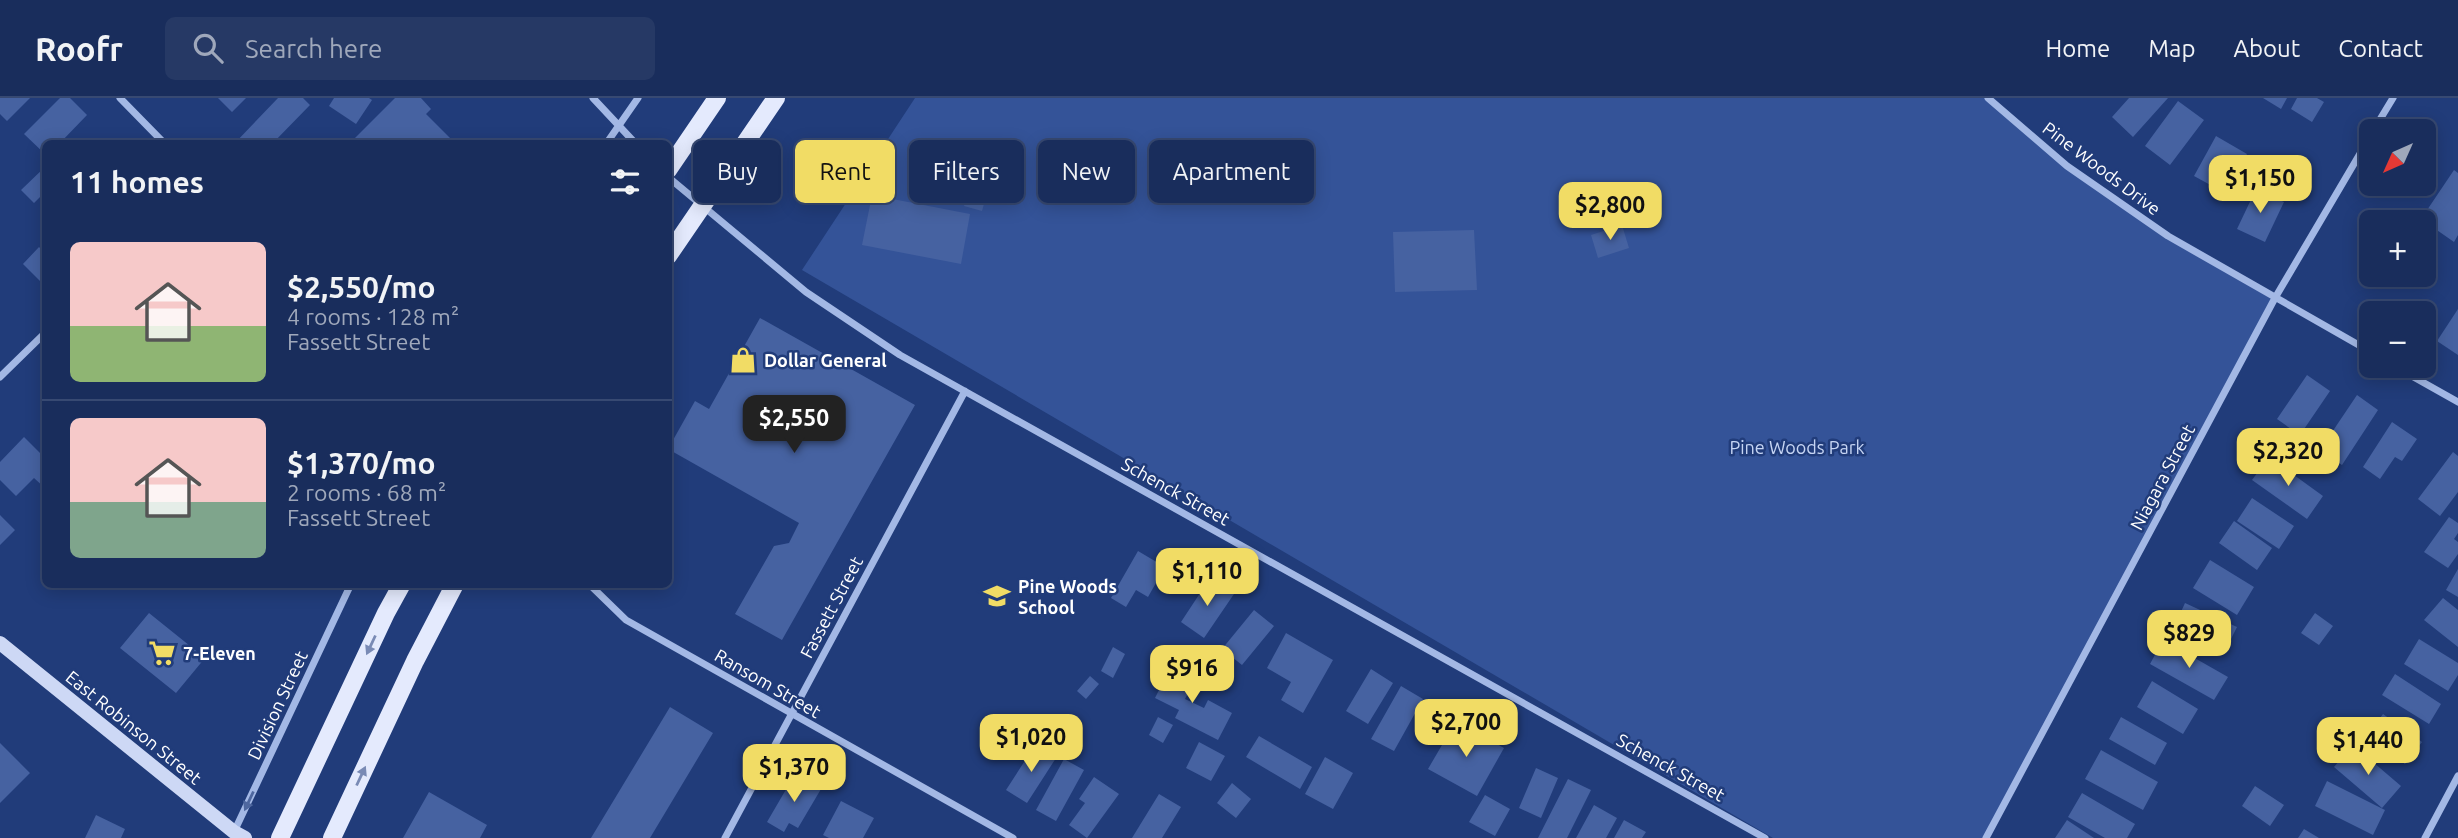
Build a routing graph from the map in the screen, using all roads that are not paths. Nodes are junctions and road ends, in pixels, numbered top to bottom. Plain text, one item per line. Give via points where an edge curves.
1 (120, 98) edge
2 (593, 98) edge
3 (638, 98) edge
4 (718, 98) edge
5 (776, 98) edge
6 (1988, 98) edge
7 (2393, 98) edge
8 (2380, 119) edge
9 (620, 126) junction
10 (161, 140) edge
11 (609, 140) edge
12 (632, 140) edge
13 (2359, 155) edge
14 (672, 164) edge
15 (672, 180) edge
16 (703, 207) junction
17 (672, 250) edge
18 (2275, 298) junction
19 (42, 336) edge
20 (2359, 345) edge
21 (0, 377) edge
22 (2416, 378) edge
23 (965, 391) junction
24 (2458, 402) edge
25 (349, 588) edge
26 (400, 588) edge
27 (453, 588) edge
28 (593, 588) edge
29 (0, 643) edge
30 (791, 714) junction
31 (2458, 776) edge
32 (237, 836) edge
33 (279, 838) edge
34 (332, 838) edge
35 (725, 838) edge
36 (1013, 838) edge
37 (1765, 838) edge
38 (1986, 838) edge
39 (2425, 838) edge

1 - 10 street
2 - 9 street
3 - 9 street
4 - 14 main road
5 - 16 main road
6 - 18 street, Pine Woods Drive via 2067,166 2168,236
7 - 8 street, Niagara Street
9 - 11 street
9 - 12 street
13 - 18 street, Niagara Street
15 - 16 street, Schenck Street
16 - 17 main road
16 - 23 street, Schenck Street via 844,319
18 - 20 street, Pine Woods Drive
18 - 38 street, Niagara Street
19 - 21 street
22 - 24 street
23 - 30 street, Fassett Street
23 - 37 street, Schenck Street
25 -> 32 street, Division Street
26 -> 33 main road
34 -> 27 main road
28 - 30 street, Ransom Street via 626,620
29 - 32 street, East Robinson Street
30 - 35 street, Fassett Street
30 - 36 street, Ransom Street
31 - 39 street

